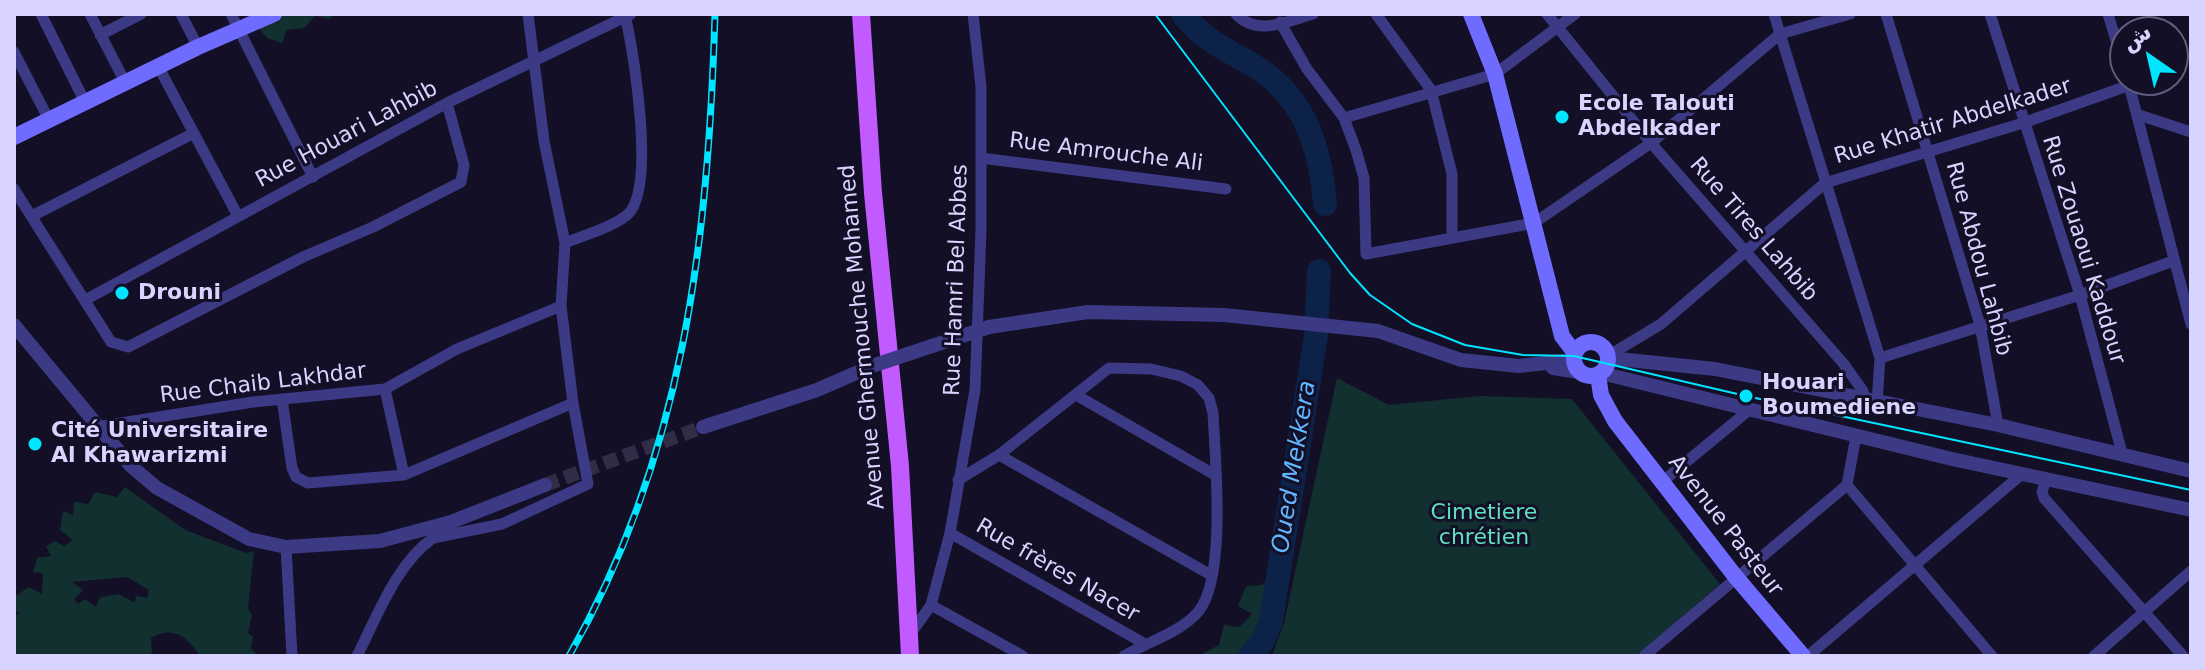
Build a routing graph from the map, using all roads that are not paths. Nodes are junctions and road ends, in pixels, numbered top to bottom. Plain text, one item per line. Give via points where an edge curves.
1 (41, 14) edge
2 (90, 14) edge
3 (141, 14) edge
4 (181, 14) edge
5 (274, 14) edge
6 (528, 14) edge
7 (861, 14) edge
8 (973, 14) edge
9 (1236, 14) edge
10 (1313, 14) edge
11 (1376, 14) edge
12 (1471, 14) edge
13 (1547, 14) edge
14 (1575, 14) edge
15 (1774, 14) edge
16 (1850, 14) edge
17 (1886, 14) edge
18 (1990, 14) edge
19 (627, 15) edge
20 (234, 22) edge
21 (1280, 22) junction
22 (1559, 27) junction
23 (1780, 34) junction
24 (100, 35) junction
25 (198, 47) junction
26 (14, 52) edge
27 (534, 62) junction
28 (158, 66) junction
29 (1495, 74) junction
30 (125, 82) junction
31 (1431, 90) junction
32 (2109, 91) edge
33 (2133, 96) edge
34 (85, 102) junction
35 (447, 103) junction
36 (2139, 115) junction
37 (1344, 118) junction
38 (49, 120) junction
39 (2023, 123) junction
40 (2191, 132) edge
41 (192, 134) junction
42 (14, 137) edge
43 (1651, 143) junction
44 (1928, 149) junction
45 (981, 158) junction
46 (313, 177) junction
47 (1825, 183) junction
48 (14, 189) edge
49 (1226, 189) dead end
50 (32, 216) junction
51 (238, 216) junction
52 (1534, 223) junction
53 (1452, 238) junction
54 (565, 243) junction
55 (1748, 251) junction
56 (2173, 261) junction
57 (2080, 295) junction
58 (87, 299) junction
59 (561, 306) junction
60 (2191, 324) edge
61 (14, 325) edge
62 (1980, 325) junction
63 (1880, 358) junction
64 (1590, 363) junction
65 (385, 389) junction
66 (1076, 395) junction
67 (282, 399) junction
68 (1871, 401) junction
69 (573, 403) junction
70 (1748, 411) junction
71 (1998, 425) junction
72 (96, 427) junction
73 (703, 427) tunnel mouth
74 (1856, 436) junction
75 (2122, 453) junction
76 (999, 455) junction
77 (2191, 471) edge
78 (2022, 474) junction
79 (404, 475) junction
80 (1215, 475) junction
81 (2046, 479) junction
82 (958, 480) junction
83 (1662, 482) junction
84 (545, 485) tunnel mouth
85 (1847, 485) junction
86 (2191, 510) edge
87 (950, 533) junction
88 (286, 547) junction
89 (1916, 566) junction
90 (2191, 571) edge
91 (1211, 575) junction
92 (1735, 576) junction
93 (931, 605) junction
94 (2145, 612) junction
95 (911, 633) junction
96 (1145, 644) junction
97 (1801, 655) edge
98 (292, 656) edge
99 (357, 656) edge
100 (910, 656) edge
101 (1023, 656) edge
102 (1124, 656) edge
103 (1644, 656) edge
104 (1992, 656) edge
105 (2094, 656) edge
106 (2183, 656) edge

1 - 34 street
2 - 24 street
3 - 24 street
4 - 25 street
5 - 20 main road
6 - 27 street
7 - 95 main road, Avenue Ghermouche Mohamed
8 - 45 street, Rue Hamri Bel Abbes
9 - 21 street via 1257,27
10 - 21 street
11 - 31 street
12 - 29 main road
13 - 22 street, Rue Tires Lahbib
14 - 22 street
15 - 23 street
16 - 23 street
17 - 44 street, Rue Abdou Lahbib
18 - 39 street, Rue Zouaoui Kaddour
19 - 27 street, Rue Houari Lahbib
19 - 54 street via 640,106 636,199 627,214
20 - 25 main road
20 - 46 street
21 - 37 street
22 - 29 street
22 - 43 street, Rue Tires Lahbib
23 - 43 street
23 - 47 street
24 - 30 street
25 - 28 main road
26 - 38 street
27 - 35 street, Rue Houari Lahbib
27 - 54 street
28 - 30 main road
28 - 41 street
29 - 31 street
29 - 52 main road
30 - 34 main road
31 - 37 street
31 - 53 street via 1452,174
32 - 39 street, Rue Khatir Abdelkader
33 - 36 street
34 - 38 main road
35 - 46 street, Rue Houari Lahbib
35 - 58 street via 464,165 459,184 128,347 111,342
36 - 40 street
36 - 56 street
37 - 53 street via 1364,178 1366,254
38 - 42 main road
39 - 44 street, Rue Khatir Abdelkader
39 - 57 street, Rue Zouaoui Kaddour
41 - 50 street
41 - 51 street
43 - 52 street
43 - 55 street, Rue Tires Lahbib
44 - 47 street, Rue Khatir Abdelkader
44 - 62 street, Rue Abdou Lahbib
45 - 49 street, Rue Amrouche Ali
45 - 82 street, Rue Hamri Bel Abbes via 977,370
46 - 51 street, Rue Houari Lahbib
47 - 55 street, Rue Khatir Abdelkader
47 - 63 street
48 - 50 street
50 - 58 street
51 - 58 street, Rue Houari Lahbib
52 - 53 street
52 - 64 main road, Avenue Pasteur via 1558,320
54 - 59 street
55 - 64 street, Rue Khatir Abdelkader via 1661,324
55 - 68 street, Rue Tires Lahbib
56 - 57 street
56 - 60 street
57 - 62 street
57 - 75 street, Rue Zouaoui Kaddour
59 - 65 street, Rue Chaib Lakhdar via 457,349
59 - 69 street
61 - 72 street
62 - 63 street
62 - 71 street, Rue Abdou Lahbib
63 - 68 street
64 - 68 street via 1715,369
64 - 70 street
64 - 73 street, bridge via 1461,360 1364,329 1304,321 1088,312 989,327
64 - 83 main road, Avenue Pasteur via 1593,399
65 - 67 street, Rue Chaib Lakhdar
65 - 79 street
66 - 76 street
66 - 80 street
66 - 80 street via 1109,368 1125,366 1166,372 1198,385 1213,413
67 - 72 street, Rue Chaib Lakhdar
67 - 79 street via 292,468 301,481
68 - 71 street
69 - 79 street
69 - 99 street via 588,484 502,524 433,538 415,553
70 - 74 street
70 - 83 street
71 - 75 street
72 - 88 street via 157,488 249,539
74 - 78 street
74 - 85 street
75 - 77 street
76 - 82 street
76 - 91 street
78 - 81 street
78 - 89 street
80 - 91 street via 1217,531
81 - 86 street
81 - 94 street via 2042,495
82 - 87 street, Rue Hamri Bel Abbes
83 - 92 main road, Avenue Pasteur
84 - 88 street via 415,534
85 - 89 street
85 - 92 street
87 - 93 street, Rue Hamri Bel Abbes
87 - 96 street, Rue frères Nacer
88 - 98 street
89 - 97 street
89 - 104 street
90 - 94 street
91 - 96 street via 1200,610
92 - 97 main road, Avenue Pasteur
92 - 103 street
93 - 95 street, Rue Hamri Bel Abbes
93 - 101 street
94 - 105 street
94 - 106 street
95 - 100 main road, Avenue Ghermouche Mohamed
96 - 102 street

